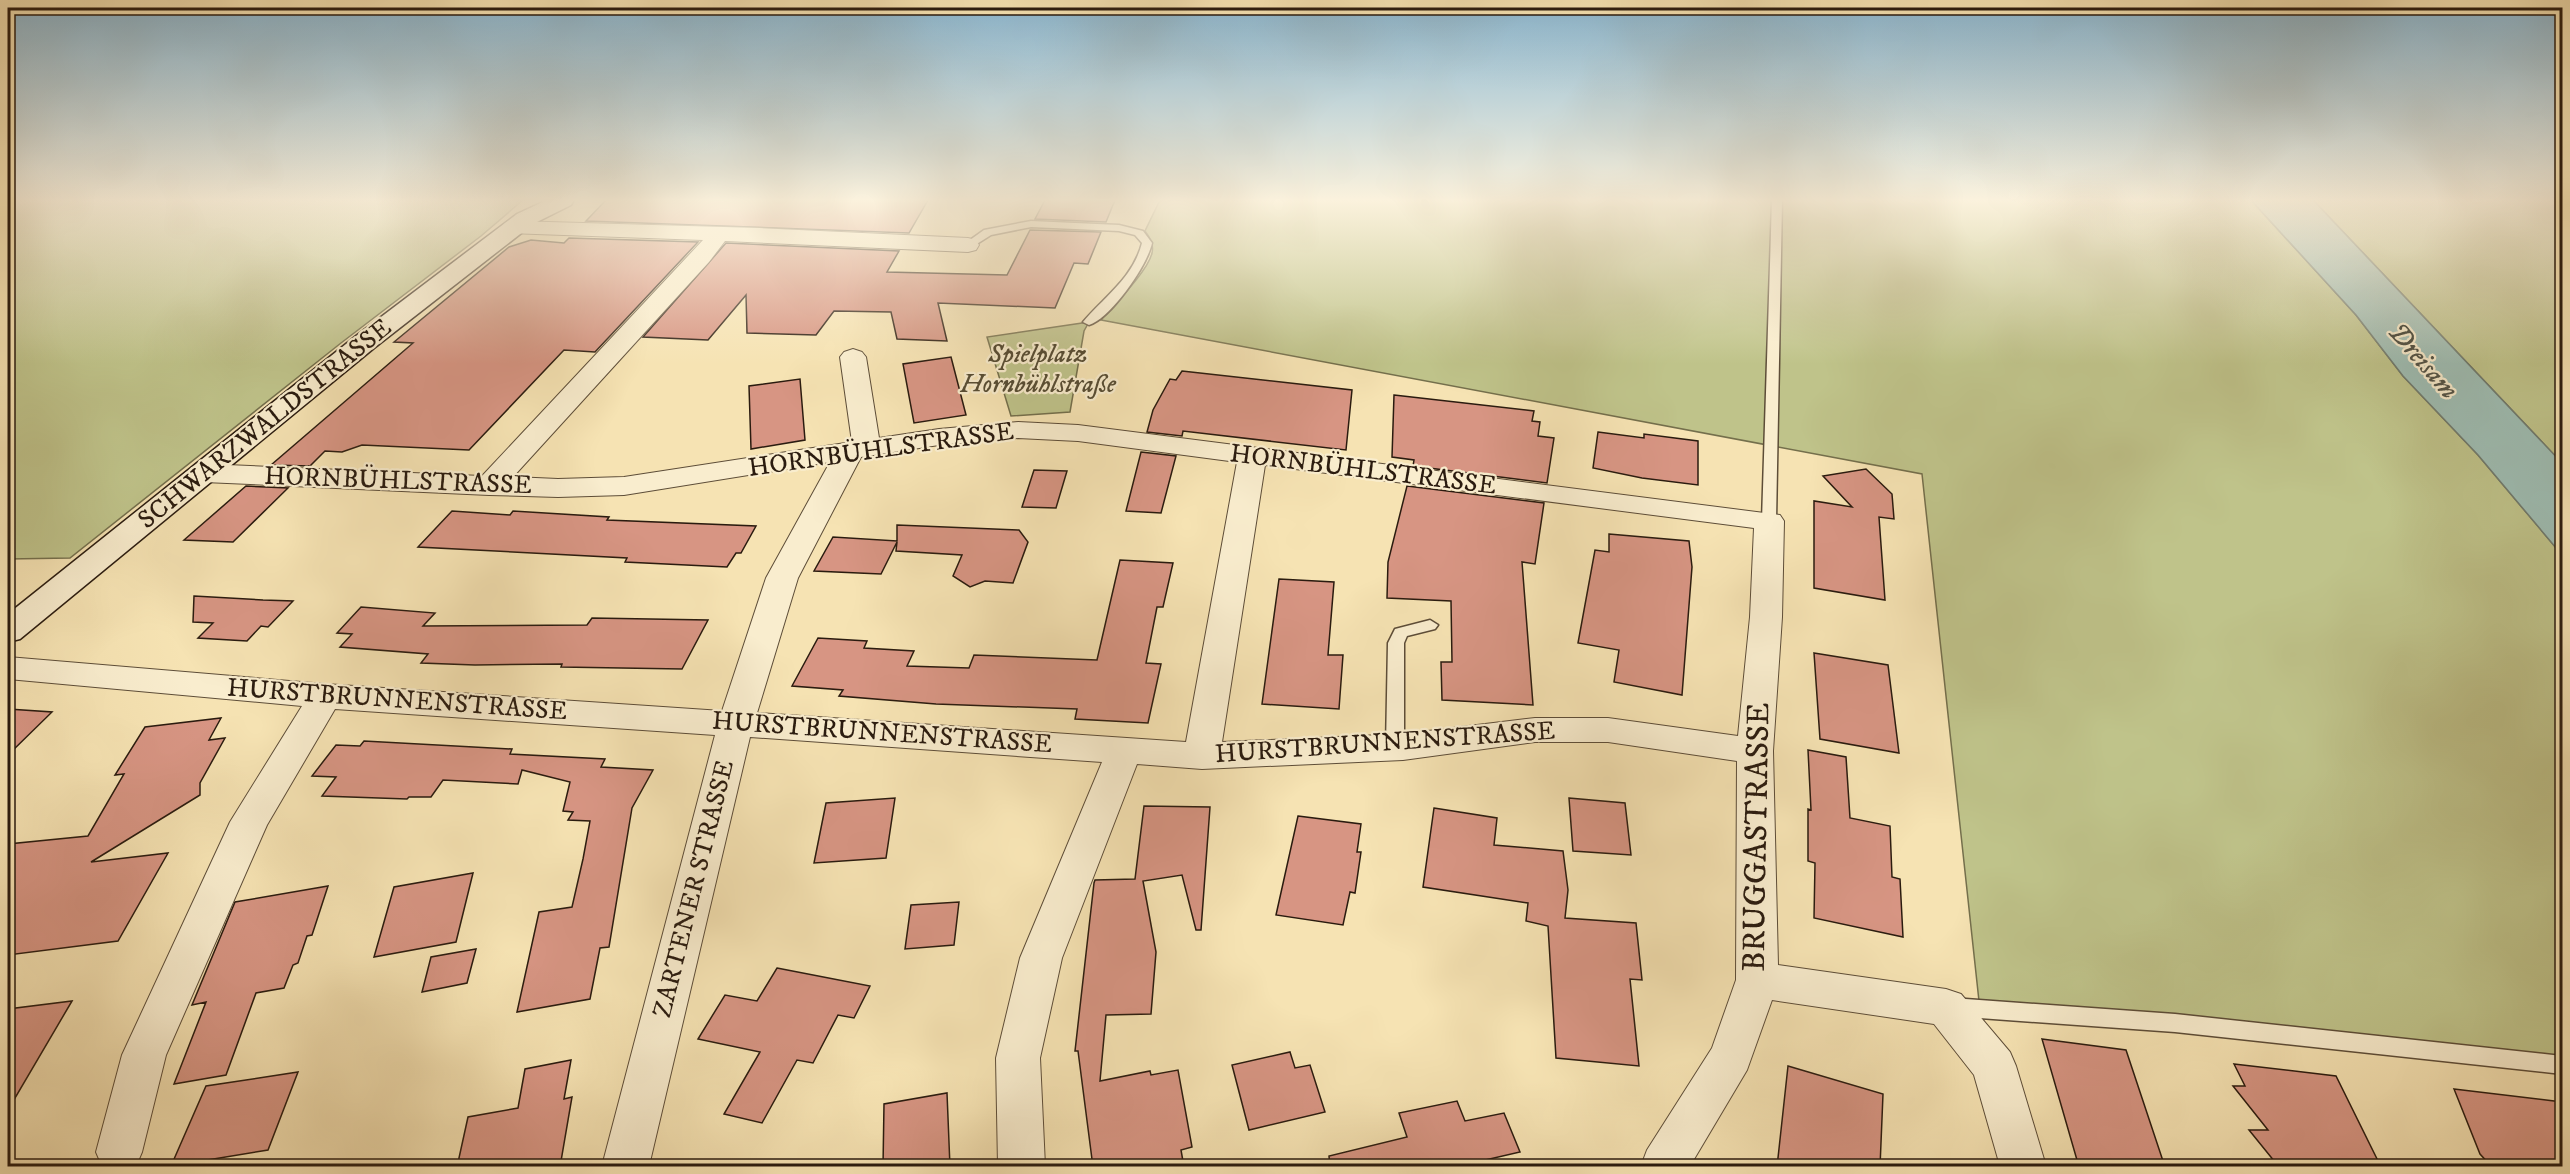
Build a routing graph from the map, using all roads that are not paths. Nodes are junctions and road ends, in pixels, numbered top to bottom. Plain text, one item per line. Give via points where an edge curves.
1 (478, 255) edge
2 (703, 255) edge
3 (1146, 255) edge
4 (1776, 255) edge
5 (1089, 322) dead end
6 (853, 357) dead end
7 (858, 451) junction
8 (1252, 456) junction
9 (204, 473) junction
10 (489, 486) junction
11 (1769, 521) junction
12 (1430, 625) dead end
13 (8, 632) edge
14 (8, 668) edge
15 (325, 696) junction
16 (736, 723) junction
17 (1395, 747) junction
18 (1125, 750) junction
19 (1755, 751) junction
20 (1202, 756) junction
21 (1757, 980) junction
22 (1946, 1007) junction
23 (2562, 1065) edge
24 (119, 1152) dead end
25 (625, 1167) edge
26 (1021, 1167) edge
27 (1664, 1167) edge
28 (2023, 1167) edge

1 - 9 main road, SCHWARZWALDSTRASSE
2 - 10 street
3 - 5 lane
4 - 11 lane
6 - 7 street
7 - 8 street, HORNBÜHLSTRASSE via 939,437 1018,430
7 - 10 street, HORNBÜHLSTRASSE via 624,486
7 - 16 street, ZARTENER STRASSE via 782,578
8 - 11 street, HORNBÜHLSTRASSE
8 - 20 street
9 - 10 street, HORNBÜHLSTRASSE
9 - 13 main road, SCHWARZWALDSTRASSE
11 - 19 street, BRUGGASTRASSE
12 - 17 lane via 1401,633 1396,643
14 - 15 street, HURSTBRUNNENSTRASSE
15 - 16 street, HURSTBRUNNENSTRASSE
15 - 24 street via 249,822 230,864 144,1055
16 - 18 street, HURSTBRUNNENSTRASSE
16 - 25 street, ZARTENER STRASSE
17 - 19 street, HURSTBRUNNENSTRASSE via 1535,730 1608,730
17 - 20 street, HURSTBRUNNENSTRASSE
18 - 20 street, HURSTBRUNNENSTRASSE
18 - 26 street via 1041,958 1018,1058
19 - 21 street, BRUGGASTRASSE
21 - 22 street
21 - 27 street, BRUGGASTRASSE via 1731,1056
22 - 23 lane via 2175,1023
22 - 28 street via 1994,1066

